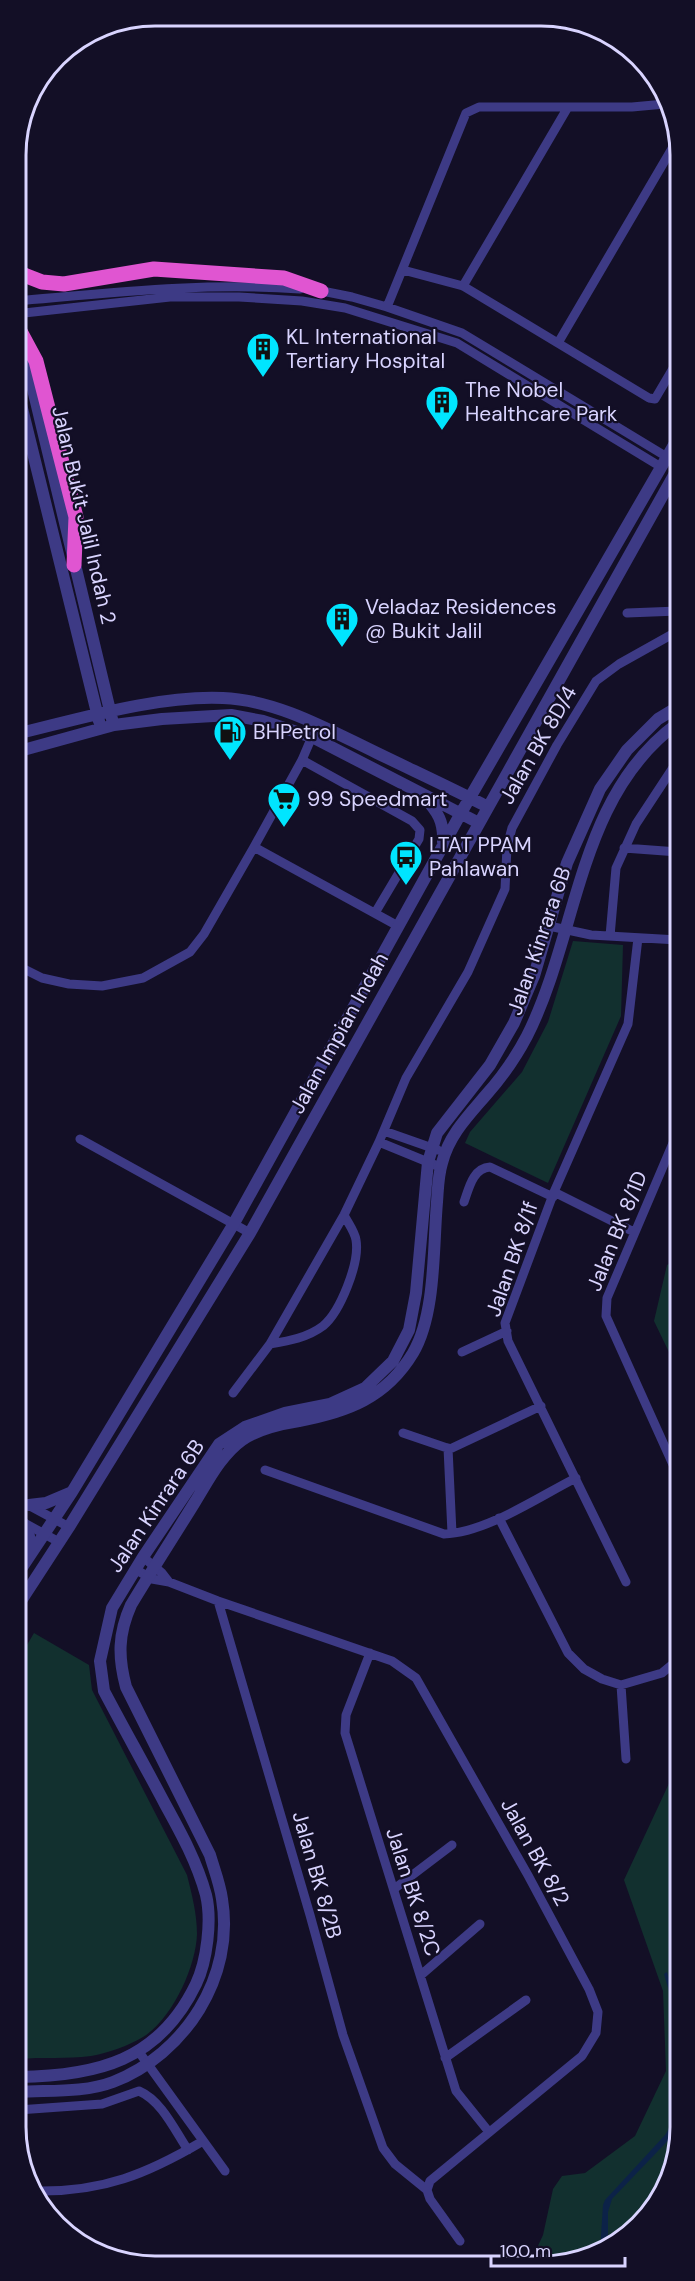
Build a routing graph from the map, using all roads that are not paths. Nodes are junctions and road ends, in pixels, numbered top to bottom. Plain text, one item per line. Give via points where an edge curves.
1 (659, 104) edge
2 (568, 107) junction
3 (670, 152) edge
4 (403, 270) junction
5 (26, 276) edge
6 (463, 286) junction
7 (321, 291) junction
8 (26, 300) edge
9 (387, 307) junction
10 (26, 313) edge
11 (26, 342) edge
12 (558, 344) junction
13 (26, 358) edge
14 (670, 374) edge
15 (26, 424) edge
16 (670, 452) edge
17 (664, 462) junction
18 (670, 483) edge
19 (74, 565) junction
20 (670, 611) edge
21 (627, 614) dead end
22 (670, 636) edge
23 (110, 711) junction
24 (670, 712) edge
25 (98, 715) junction
26 (317, 724) junction
27 (114, 725) junction
28 (100, 728) junction
29 (670, 729) edge
30 (26, 732) edge
31 (312, 737) junction
32 (26, 749) edge
33 (302, 760) junction
34 (670, 773) edge
35 (418, 790) junction
36 (470, 798) junction
37 (488, 807) junction
38 (461, 813) junction
39 (479, 823) junction
40 (254, 847) junction
41 (443, 847) junction
42 (624, 848) junction
43 (670, 851) edge
44 (375, 913) junction
45 (399, 926) junction
46 (549, 926) junction
47 (565, 929) junction
48 (610, 936) junction
49 (638, 938) junction
50 (670, 940) edge
51 (26, 970) edge
52 (384, 1131) junction
53 (80, 1140) dead end
54 (379, 1142) junction
55 (431, 1148) junction
56 (669, 1151) edge
57 (445, 1152) junction
58 (428, 1162) junction
59 (440, 1167) junction
60 (554, 1195) junction
61 (464, 1202) dead end
62 (344, 1215) junction
63 (232, 1225) junction
64 (634, 1232) junction
65 (250, 1233) junction
66 (507, 1331) junction
67 (270, 1344) junction
68 (462, 1352) dead end
69 (233, 1393) dead end
70 (541, 1406) junction
71 (403, 1433) dead end
72 (448, 1448) junction
73 (669, 1457) edge
74 (265, 1470) dead end
75 (576, 1478) junction
76 (72, 1492) junction
77 (26, 1504) edge
78 (29, 1505) junction
79 (55, 1518) junction
80 (499, 1518) junction
81 (26, 1524) edge
82 (69, 1527) junction
83 (26, 1531) edge
84 (452, 1533) junction
85 (44, 1534) junction
86 (59, 1542) junction
87 (30, 1554) junction
88 (143, 1557) junction
89 (26, 1560) edge
90 (135, 1569) junction
91 (151, 1572) junction
92 (626, 1582) dead end
93 (26, 1593) edge
94 (218, 1601) junction
95 (370, 1653) junction
96 (669, 1667) edge
97 (621, 1685) junction
98 (626, 1759) dead end
99 (452, 1845) dead end
100 (394, 1889) junction
101 (480, 1924) dead end
102 (421, 1975) junction
103 (526, 2000) dead end
104 (139, 2052) junction
105 (445, 2058) junction
106 (147, 2064) junction
107 (26, 2076) edge
108 (26, 2092) edge
109 (26, 2109) edge
110 (489, 2132) junction
111 (202, 2141) junction
112 (188, 2150) junction
113 (225, 2171) dead end
114 (427, 2190) junction
115 (43, 2191) edge
116 (460, 2241) dead end

1 - 2 street
2 - 4 street via 479,107 466,113
2 - 6 street
3 - 12 street
4 - 6 street
4 - 9 street
5 - 7 highway via 64,284 154,269 284,278
6 - 12 street
7 - 8 street via 256,286 157,288
7 - 9 street
9 - 17 street via 462,333
10 - 17 street via 170,297 239,297 345,308 457,343
11 - 19 highway, bridge via 36,361 76,517
12 - 14 street via 649,398 655,399
13 - 19 street, Jalan Bukit Jalil Indah 2
15 - 25 street, Jalan Bukit Jalil Indah 2
16 - 17 street, Jalan Impian Indah
17 - 36 street, Jalan Impian Indah
18 - 37 street, Jalan Impian Indah
19 - 23 street, Jalan Bukit Jalil Indah 2
20 - 21 street
22 - 52 street, Jalan BK 8D/4 via 596,681 557,745 512,828 505,889 490,925 468,972 406,1078
23 - 25 street
23 - 26 street via 222,698 257,703
23 - 27 street, Jalan Bukit Jalil Indah 2
24 - 46 street, Jalan Kinrara 6B via 627,750 600,789 567,863
25 - 28 street, Jalan Bukit Jalil Indah 2
25 - 30 street
26 - 31 street
26 - 36 street
27 - 28 street
27 - 31 street via 222,714 263,721
28 - 32 street
29 - 47 street, Jalan Kinrara 6B via 658,737 621,783 592,845
31 - 33 street
31 - 35 street
33 - 40 street
33 - 44 street via 412,821 420,830 419,839
34 - 42 street
35 - 38 street
35 - 41 street via 439,814
36 - 37 street
36 - 38 street, Jalan Impian Indah
37 - 39 street, Jalan Impian Indah
38 - 39 street
38 - 41 street, Jalan Impian Indah
39 - 65 street, Jalan Impian Indah
40 - 44 street
40 - 51 street via 204,934 190,951 143,978 102,986 69,984
41 - 45 street, Jalan Impian Indah
42 - 43 street
42 - 48 street via 616,868
44 - 45 street
45 - 63 street, Jalan Impian Indah
46 - 47 street
46 - 55 street, Jalan Kinrara 6B via 514,1023 490,1065 437,1133
47 - 48 street
47 - 57 street, Jalan Kinrara 6B via 542,1003 526,1036 507,1069 461,1123
48 - 49 street
49 - 50 street
49 - 60 street, Jalan BK 8/1f via 628,1024
52 - 54 street, Jalan BK 8D/4
52 - 55 street
53 - 63 street
54 - 58 street
54 - 62 street, Jalan BK 8D/4
55 - 57 street
55 - 58 street, Jalan Kinrara 6B
56 - 64 street, Jalan BK 8/1D
57 - 59 street, Jalan Kinrara 6B
58 - 59 street
58 - 88 street, Jalan Kinrara 6B via 416,1293 409,1330 393,1361 365,1388 330,1404 244,1427 219,1444
59 - 91 street, Jalan Kinrara 6B via 429,1305 424,1330 405,1365 359,1405 334,1415 258,1431 242,1440 222,1460
60 - 61 street via 484,1167 475,1176
60 - 64 street
60 - 66 street, Jalan BK 8/1f via 505,1323
62 - 67 street, Jalan BK 8D/4
62 - 67 street via 356,1239 356,1260 345,1293 324,1325 297,1339
63 - 65 street
63 - 76 street, Jalan Impian Indah
64 - 73 street, Jalan BK 8/1D via 607,1298 606,1316
65 - 82 street, Jalan Impian Indah
66 - 68 street
66 - 70 street, Jalan BK 8/1f via 508,1341
67 - 69 street, Jalan BK 8D/4
70 - 72 street
70 - 75 street, Jalan BK 8/1f
71 - 72 street
72 - 84 street
74 - 84 street via 435,1532
75 - 80 street
75 - 92 street, Jalan BK 8/1f
76 - 78 street via 46,1503
76 - 79 street, Jalan Impian Indah
77 - 78 street
78 - 79 street
79 - 82 street
79 - 85 street, Jalan Impian Indah
80 - 84 street
80 - 97 street via 568,1653 584,1670
81 - 85 street
82 - 86 street, Jalan Impian Indah
83 - 87 street
85 - 86 street
85 - 87 street, Jalan Impian Indah
86 - 93 street, Jalan Impian Indah
87 - 89 street, Jalan Impian Indah
88 - 90 street, Jalan Kinrara 6B
88 - 91 street
90 - 91 street
90 - 104 street, Jalan Kinrara 6B via 112,1608 100,1661 104,1691 194,1857 207,1898 208,1942 202,1970 187,2002 168,2028
91 - 94 street
91 - 106 street, Jalan Kinrara 6B via 124,1621 119,1642 120,1665 126,1687 210,1855 223,1901 223,1931 214,1982 202,2006 173,2043
94 - 95 street, Jalan BK 8/2
94 - 114 street, Jalan BK 8/2B via 343,2035 370,2115 382,2148 394,2164
95 - 100 street, Jalan BK 8/2C via 346,1715 345,1733
95 - 110 street, Jalan BK 8/2 via 392,1661 416,1678 530,1877 598,2012 596,2033 582,2056
96 - 97 street via 662,1673
97 - 98 street
99 - 100 street
100 - 102 street, Jalan BK 8/2C
101 - 102 street
102 - 105 street, Jalan BK 8/2C
103 - 105 street
104 - 106 street
104 - 107 street, Jalan Kinrara 6B via 96,2069
105 - 110 street, Jalan BK 8/2C via 456,2091
106 - 108 street, Jalan Kinrara 6B via 112,2082 87,2089
106 - 111 street
109 - 112 street via 102,2104 139,2091 159,2107
110 - 114 street, Jalan BK 8/2 via 430,2181
111 - 112 street
111 - 113 street
112 - 115 street via 120,2181 70,2191
114 - 116 street via 429,2199

